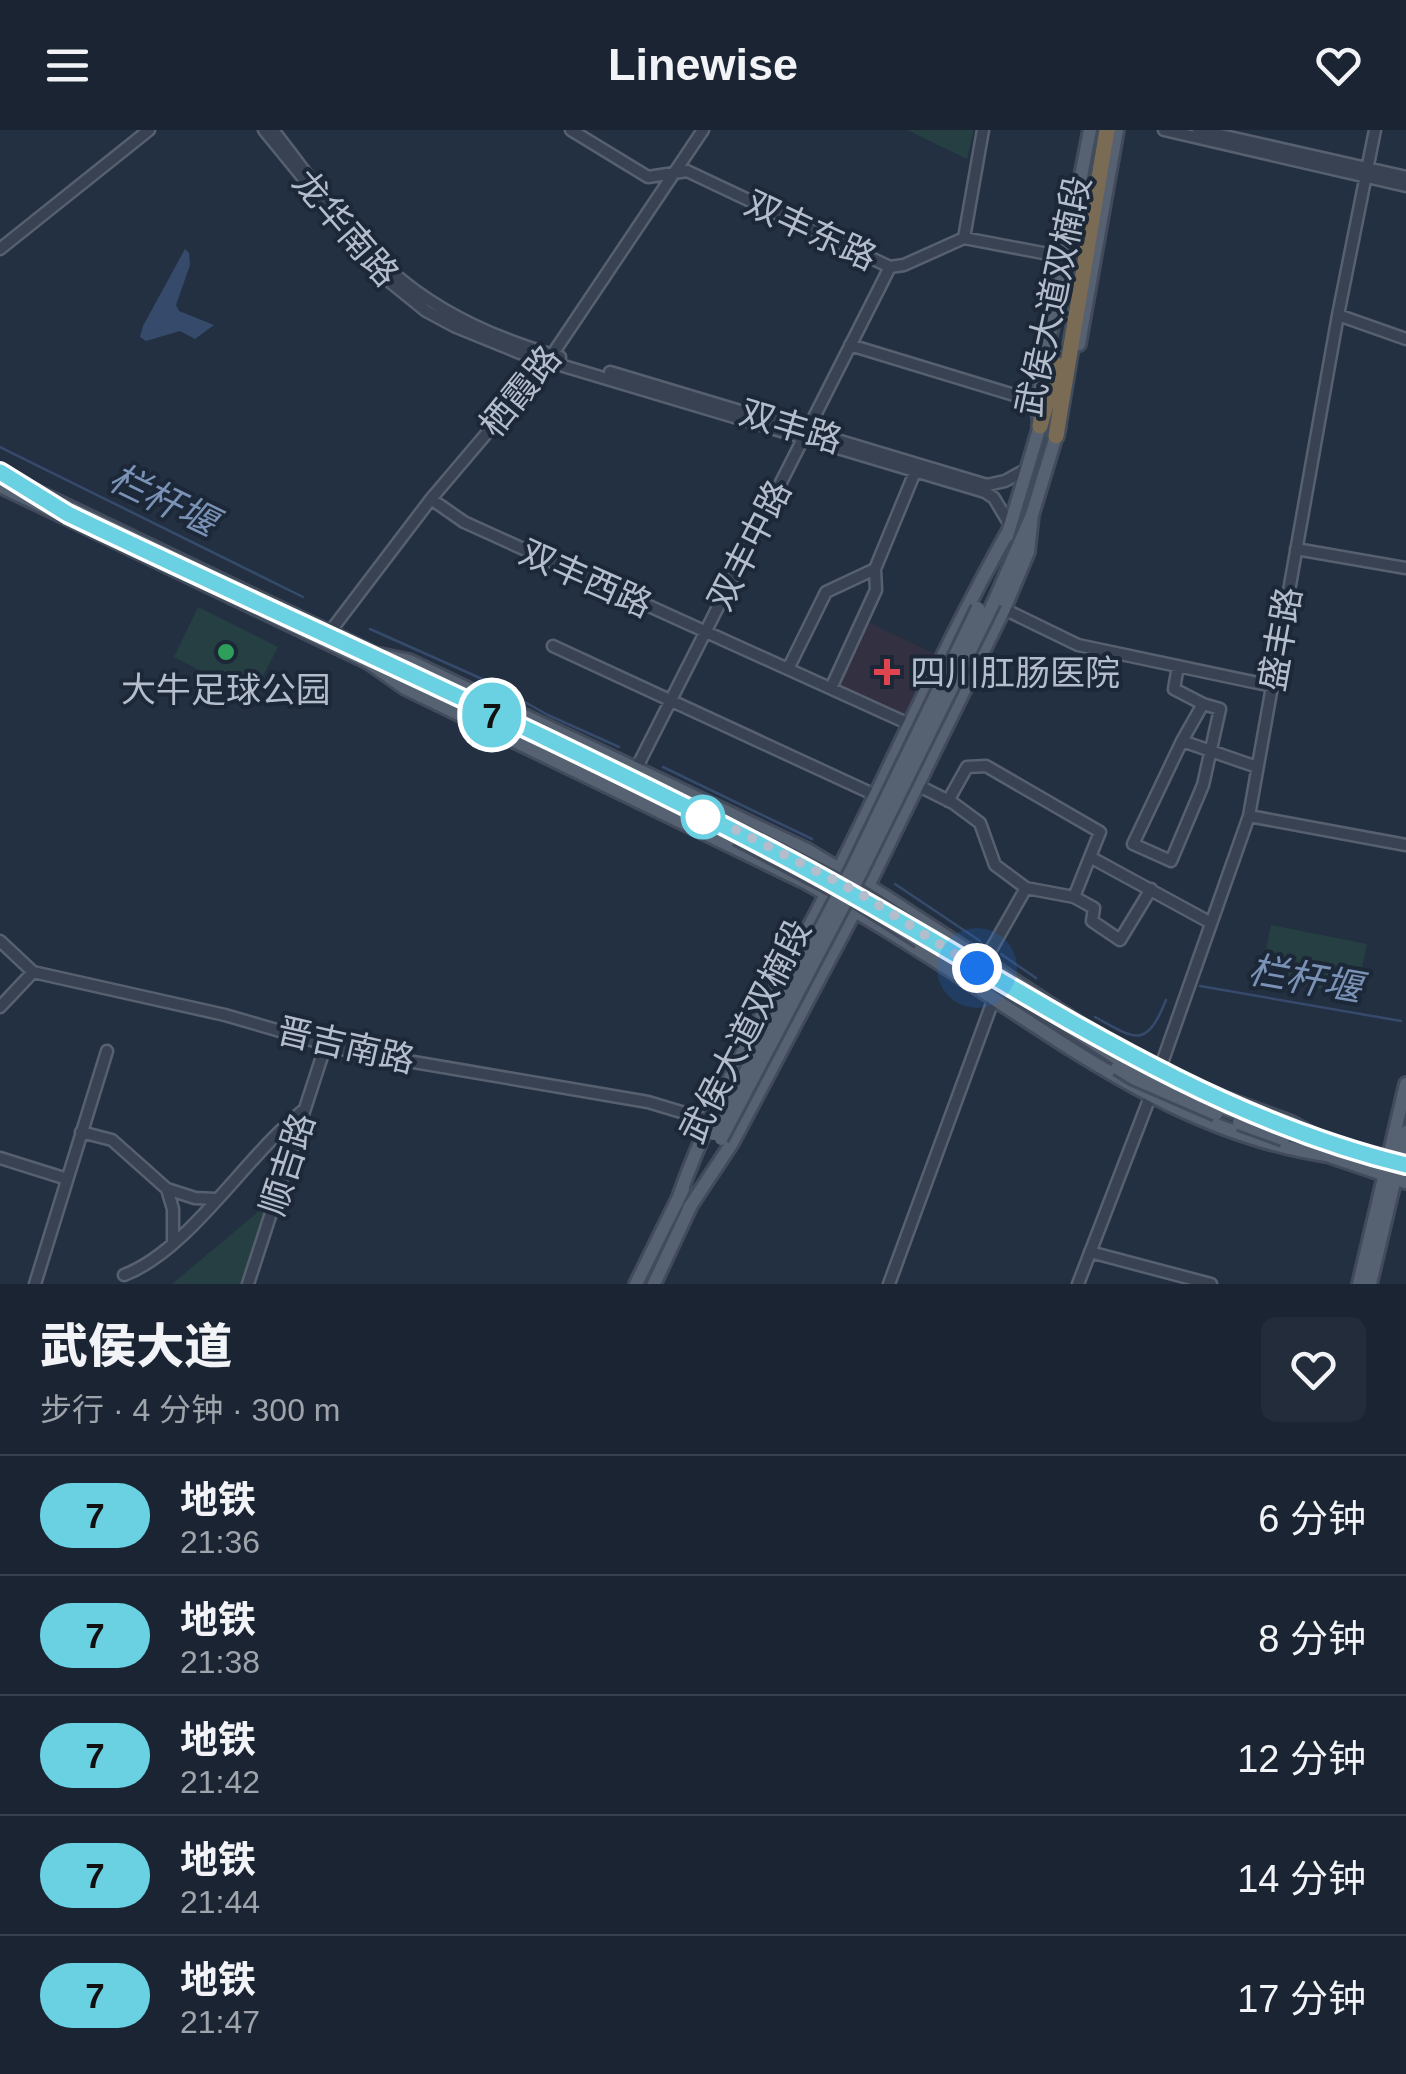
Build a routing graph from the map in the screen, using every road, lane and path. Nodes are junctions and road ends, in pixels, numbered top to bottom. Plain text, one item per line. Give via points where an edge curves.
1 (149, 130) edge
2 (264, 130) edge
3 (272, 130) edge
4 (571, 130) edge
5 (702, 130) edge
6 (982, 130) edge
7 (1090, 130) edge
8 (1098, 130) edge
9 (1106, 130) edge
10 (1118, 130) edge
11 (1164, 130) edge
12 (1198, 130) edge
13 (1375, 130) edge
14 (675, 173) junction
15 (1368, 175) junction
16 (1406, 177) edge
17 (1406, 186) edge
18 (964, 238) junction
19 (0, 249) edge
20 (1064, 258) junction
21 (890, 267) junction
22 (1338, 316) junction
23 (1406, 339) edge
24 (850, 345) junction
25 (550, 358) junction
26 (1061, 365) junction
27 (1036, 402) junction
28 (1040, 426) junction
29 (806, 434) junction
30 (1056, 436) junction
31 (1028, 468) junction
32 (916, 472) junction
33 (0, 474) edge
34 (0, 486) edge
35 (431, 500) junction
36 (1009, 529) junction
37 (1296, 549) junction
38 (876, 568) junction
39 (1406, 568) edge
40 (999, 606) junction
41 (705, 632) junction
42 (326, 637) junction
43 (553, 646) dead end
44 (372, 658) junction
45 (1178, 666) junction
46 (788, 669) junction
47 (1272, 686) junction
48 (831, 688) junction
49 (671, 700) junction
50 (1203, 704) junction
51 (909, 724) junction
52 (1182, 741) junction
53 (1209, 750) junction
54 (1257, 767) junction
55 (636, 770) junction
56 (918, 785) junction
57 (875, 795) junction
58 (948, 801) junction
59 (1248, 816) junction
60 (1406, 845) edge
61 (1090, 857) junction
62 (839, 869) junction
63 (868, 886) junction
64 (1026, 888) junction
65 (1151, 889) junction
66 (826, 894) junction
67 (1074, 897) junction
68 (856, 911) junction
69 (1212, 922) junction
70 (0, 941) edge
71 (984, 962) junction
72 (32, 972) junction
73 (994, 998) junction
74 (0, 1007) edge
75 (326, 1044) junction
76 (107, 1051) dead end
77 (1160, 1071) junction
78 (1406, 1084) edge
79 (1150, 1098) junction
80 (305, 1110) junction
81 (714, 1131) junction
82 (81, 1132) junction
83 (1406, 1132) edge
84 (1330, 1150) junction
85 (0, 1158) edge
86 (1397, 1173) edge
87 (68, 1180) junction
88 (167, 1189) junction
89 (216, 1199) junction
90 (689, 1208) junction
91 (172, 1243) junction
92 (1090, 1252) junction
93 (1156, 1270) junction
94 (124, 1275) dead end
95 (36, 1284) edge
96 (248, 1284) edge
97 (636, 1284) edge
98 (654, 1284) edge
99 (889, 1284) edge
100 (1078, 1284) edge
101 (1152, 1284) edge
102 (1212, 1284) edge
103 (1359, 1284) edge
104 (1370, 1284) edge

1 - 19 street
2 - 25 street, 龙华南路 via 402,293 454,326
3 - 25 street, 龙华南路 via 390,270 454,316
4 - 14 street, 双丰东路 via 648,177
5 - 14 street, 栖霞路
6 - 18 street
7 - 20 main road, 武侯大道双楠段
8 - 26 highway
9 - 26 highway
10 - 30 main road, 武侯大道双楠段 via 1071,388
11 - 15 street
12 - 15 street
13 - 15 street, 盛丰路
14 - 21 street, 双丰东路 via 686,171
14 - 25 street, 栖霞路
15 - 16 street
15 - 17 street
15 - 22 street, 盛丰路
18 - 20 street
18 - 21 street, 双丰东路
20 - 27 main road, 武侯大道双楠段
21 - 24 street, 双丰中路
22 - 23 street
22 - 37 street, 盛丰路
24 - 27 street
24 - 29 street, 双丰中路
25 - 29 street, 双丰路
25 - 35 street, 栖霞路
26 - 28 highway
26 - 30 highway
27 - 28 main road, 武侯大道双楠段
28 - 31 main road, 武侯大道双楠段
29 - 31 street, 双丰路 via 987,485
29 - 32 street, 双丰路
29 - 41 street, 双丰中路
30 - 40 main road, 武侯大道双楠段
31 - 36 main road, 武侯大道双楠段
32 - 36 street, 双丰路 via 985,492
32 - 38 street
33 - 42 main road
34 - 42 main road
35 - 41 street, 双丰西路 via 464,522
35 - 42 street, 栖霞路
36 - 51 main road
36 - 81 main road, 武侯大道双楠段, bridge via 852,869
37 - 39 street
37 - 47 street, 盛丰路
38 - 46 street via 826,592
38 - 48 street via 876,590
40 - 45 street via 1078,645
40 - 56 main road
40 - 81 main road, 武侯大道双楠段, bridge via 858,878
41 - 46 street, 双丰西路
41 - 49 street, 双丰中路
42 - 44 main road
43 - 49 street
44 - 55 main road via 409,661
44 - 66 main road via 405,688
44 - 84 main road, bridge via 861,894 1132,1068
45 - 47 street
45 - 50 street via 1174,689
46 - 48 street, 双丰西路
47 - 54 street, 盛丰路
48 - 51 street, 双丰西路
49 - 55 street, 双丰中路
49 - 57 street
50 - 52 street
50 - 53 street via 1220,708
51 - 57 main road
52 - 53 street
52 - 53 street via 1133,844 1171,862 1203,785
53 - 54 street
54 - 59 street, 盛丰路
55 - 62 main road
56 - 58 street
56 - 63 main road
57 - 62 main road
58 - 61 street via 967,767 986,766 1100,832
58 - 64 street via 980,824 995,865
59 - 60 street
59 - 69 street, 盛丰路
61 - 65 street
61 - 67 street
62 - 63 main road
62 - 66 main road
63 - 68 main road
63 - 71 main road
64 - 67 street
64 - 71 street
65 - 67 street via 1120,940 1092,920 1094,908
65 - 69 street
66 - 68 main road
66 - 81 main road
68 - 73 main road
68 - 90 main road via 732,1143
69 - 77 street, 盛丰路
70 - 72 street
71 - 77 main road
72 - 74 street
72 - 75 street, 晋吉南路 via 225,1014
73 - 79 main road
73 - 99 street
75 - 80 street, 顺吉路
75 - 81 street, 晋吉南路 via 648,1102
76 - 82 street
77 - 79 street, 盛丰路
77 - 84 main road via 1292,1123
78 - 86 main road
79 - 84 main road via 1280,1148
79 - 92 street, 盛丰路
80 - 89 street
80 - 96 street, 顺吉路
81 - 90 main road, 武侯大道双楠段
81 - 97 main road, 武侯大道双楠段
82 - 87 street
82 - 88 street via 112,1140
83 - 86 main road
84 - 86 main road
85 - 87 street
86 - 103 main road
86 - 104 main road
87 - 95 street
88 - 89 street
88 - 91 street via 174,1208
89 - 91 street
90 - 98 main road, 武侯大道双楠段
91 - 94 street via 147,1266
92 - 93 street
92 - 100 street, 盛丰路
93 - 101 street
93 - 102 street

